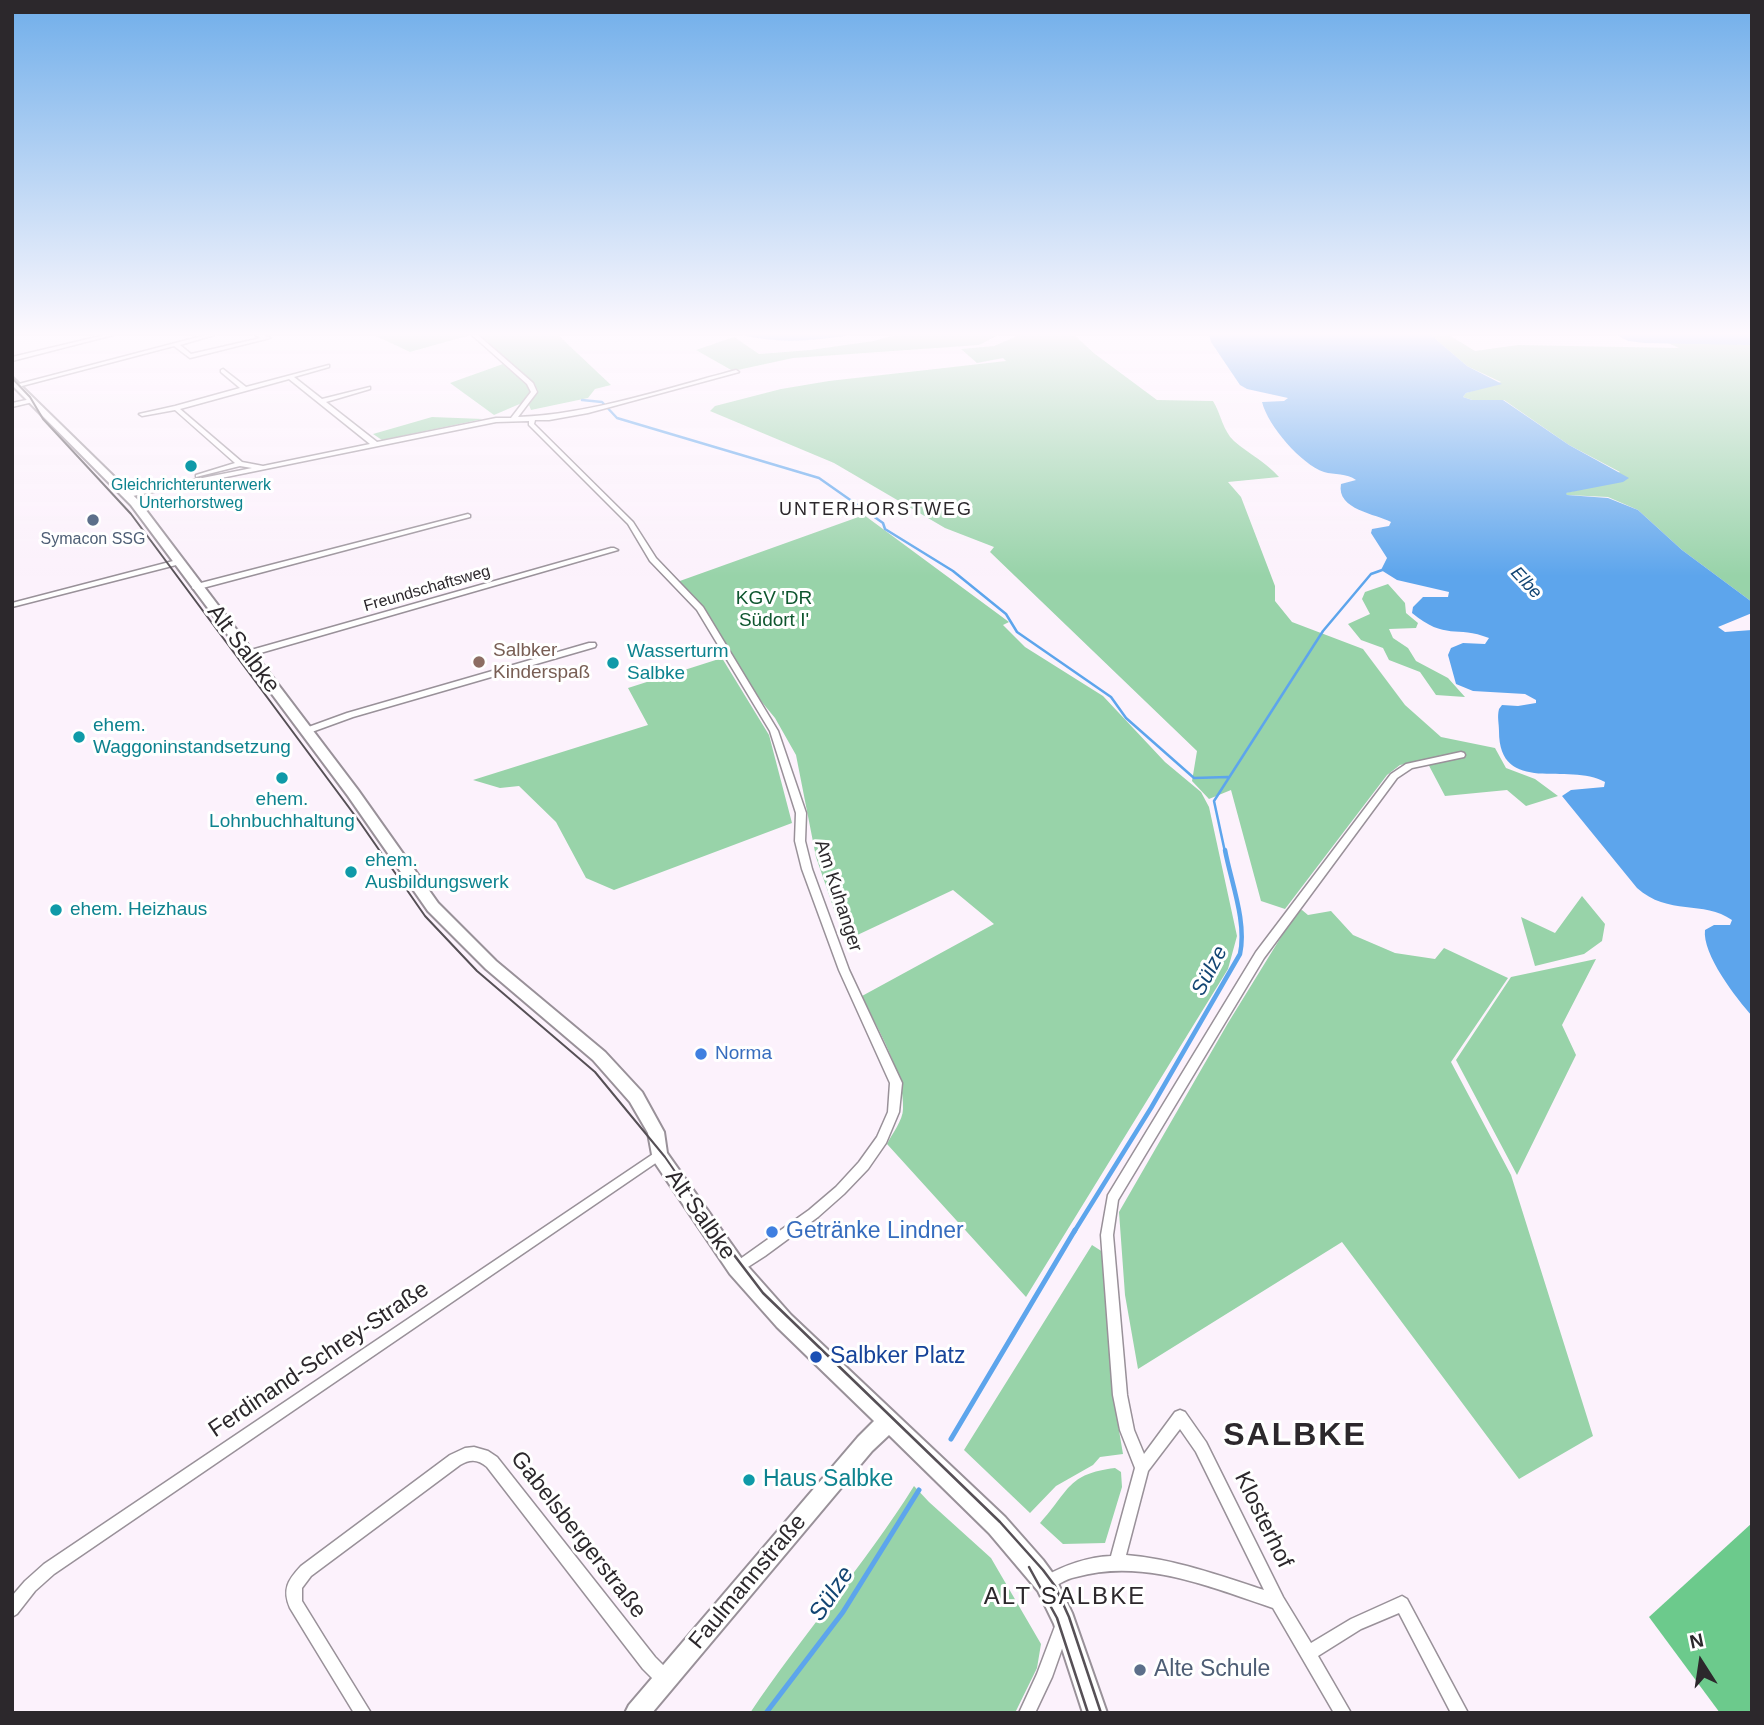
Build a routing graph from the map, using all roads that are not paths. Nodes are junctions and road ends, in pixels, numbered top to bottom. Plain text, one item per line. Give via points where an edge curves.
1 (46, 416) edge
2 (185, 416) edge
3 (340, 416) edge
4 (516, 416) edge
5 (554, 416) edge
6 (514, 418) junction
7 (532, 419) junction
8 (376, 445) junction
9 (240, 464) junction
10 (266, 468) junction
11 (164, 488) junction
12 (128, 495) junction
13 (468, 516) dead end
14 (614, 550) dead end
15 (177, 562) junction
16 (196, 587) junction
17 (12, 605) edge
18 (592, 645) dead end
19 (247, 654) junction
20 (306, 731) junction
21 (1461, 755) dead end
22 (659, 1155) junction
23 (737, 1268) junction
24 (889, 1421) junction
25 (1142, 1468) junction
26 (1117, 1562) junction
27 (1046, 1583) junction
28 (1278, 1602) junction
29 (12, 1609) edge
30 (1064, 1621) junction
31 (1308, 1653) junction
32 (666, 1679) junction
33 (363, 1713) edge
34 (637, 1713) edge
35 (1027, 1713) edge
36 (1095, 1713) edge
37 (1343, 1713) edge
38 (1460, 1713) edge

1 - 12 main road, Alt Salbke
2 - 9 street
3 - 8 street
4 - 6 street
5 - 7 street
6 - 7 street
6 - 8 street
7 - 23 street, Am Kuhanger via 531,424 631,523 653,559 700,609 774,731 801,813 800,841 807,869 844,970 896,1083 889,1129 846,1185 814,1215
8 - 10 street
9 - 10 street
9 - 11 street
10 - 11 street
11 - 12 street
12 - 15 main road, Alt Salbke
13 - 16 street, Alt Salbke
14 - 19 street, Freundschaftsweg
15 - 16 main road, Alt Salbke
15 - 17 street
16 - 19 main road, Alt Salbke
18 - 20 street
19 - 20 main road, Alt Salbke
20 - 22 main road, Alt Salbke via 433,907 491,965 599,1056 636,1097 656,1132
21 - 25 street via 1409,766 1390,782 1260,955 1112,1199 1107,1235 1120,1395
22 - 23 main road, Alt Salbke
22 - 29 street, Ferdinand-Schrey-Straße via 51,1567
23 - 24 main road, Alt Salbke via 784,1321
24 - 27 main road, Alt Salbke via 1004,1532
24 - 32 main road, Faulmannstraße
25 - 26 street, Klosterhof
25 - 28 street, Klosterhof via 1180,1417 1201,1447
26 - 27 street via 1074,1569
26 - 28 street via 1176,1570
27 - 30 main road, Alt Salbke
28 - 31 street
30 - 35 street
30 - 36 main road, Alt Salbke
31 - 37 street
31 - 38 street via 1356,1624 1402,1604
32 - 33 street, Gabelsbergerstraße via 492,1461 471,1453 455,1460 306,1570 296,1583 295,1603
32 - 34 main road, Faulmannstraße

